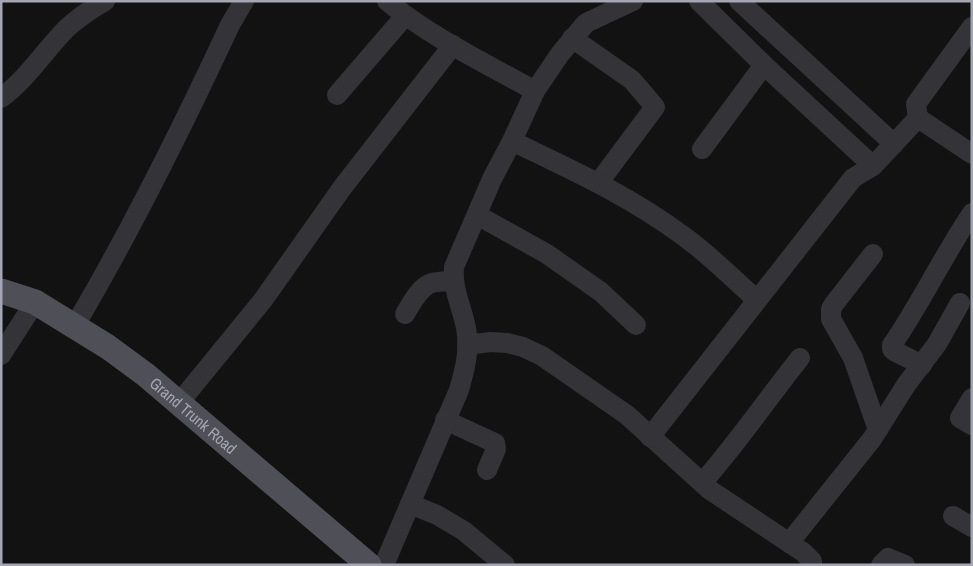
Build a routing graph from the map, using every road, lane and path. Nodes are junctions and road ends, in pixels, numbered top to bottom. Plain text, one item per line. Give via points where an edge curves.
1 (105, 1) edge
2 (244, 1) edge
3 (387, 1) edge
4 (633, 1) edge
5 (699, 1) edge
6 (738, 1) edge
7 (599, 9) edge
8 (405, 16) junction
9 (972, 27) edge
10 (572, 38) junction
11 (453, 45) junction
12 (764, 65) junction
13 (535, 92) junction
14 (337, 95) dead end
15 (1, 98) edge
16 (918, 118) junction
17 (512, 141) junction
18 (894, 144) junction
19 (702, 149) dead end
20 (972, 154) edge
21 (873, 166) junction
22 (599, 182) junction
23 (972, 213) edge
24 (477, 215) junction
25 (873, 254) dead end
26 (453, 281) junction
27 (1, 291) edge
28 (757, 300) junction
29 (35, 302) junction
30 (960, 303) dead end
31 (405, 314) dead end
32 (636, 325) dead end
33 (74, 327) junction
34 (467, 345) junction
35 (1, 354) edge
36 (800, 358) dead end
37 (922, 365) junction
38 (972, 398) edge
39 (178, 404) junction
40 (445, 420) junction
41 (972, 425) edge
42 (878, 430) junction
43 (650, 437) junction
44 (487, 470) dead end
45 (702, 483) junction
46 (410, 504) junction
47 (953, 516) dead end
48 (972, 527) edge
49 (789, 542) junction
50 (369, 565) edge
51 (384, 565) edge
52 (505, 565) edge
53 (813, 565) edge
54 (821, 565) edge
55 (880, 565) edge
56 (905, 565) edge

1 - 15 street via 67,28
2 - 33 street via 150,192
3 - 8 street
4 - 7 street
5 - 12 street
6 - 18 street
7 - 10 street
8 - 11 street
8 - 14 street
9 - 16 street via 916,104
10 - 13 street
10 - 22 street via 632,80 655,107
11 - 13 street
11 - 39 street via 342,188 263,300
12 - 19 street
12 - 21 street
13 - 17 street
16 - 18 street
16 - 20 street
17 - 22 street
17 - 24 street
18 - 21 street
21 - 28 street via 853,178
22 - 28 street via 684,236
23 - 37 street via 892,345 894,351
24 - 26 street via 457,258
24 - 32 street via 547,254 601,292
25 - 42 street via 830,313 853,358
26 - 31 street via 427,285
26 - 34 street via 463,314
27 - 29 main road, Grand Trunk Road
28 - 43 street
29 - 33 main road, Grand Trunk Road
29 - 35 street
30 - 37 street
33 - 39 main road, Grand Trunk Road via 131,364
34 - 40 street via 467,360 459,390
34 - 43 street via 506,343 542,356 627,415
36 - 45 street
37 - 42 street
38 - 41 street via 960,418
39 - 50 main road, Grand Trunk Road
40 - 44 street via 495,443 496,449
40 - 46 street
42 - 49 street
43 - 45 street
45 - 49 street
46 - 51 street
46 - 52 street via 464,531
47 - 48 street
49 - 53 street
53 - 54 street
55 - 56 street via 888,558

